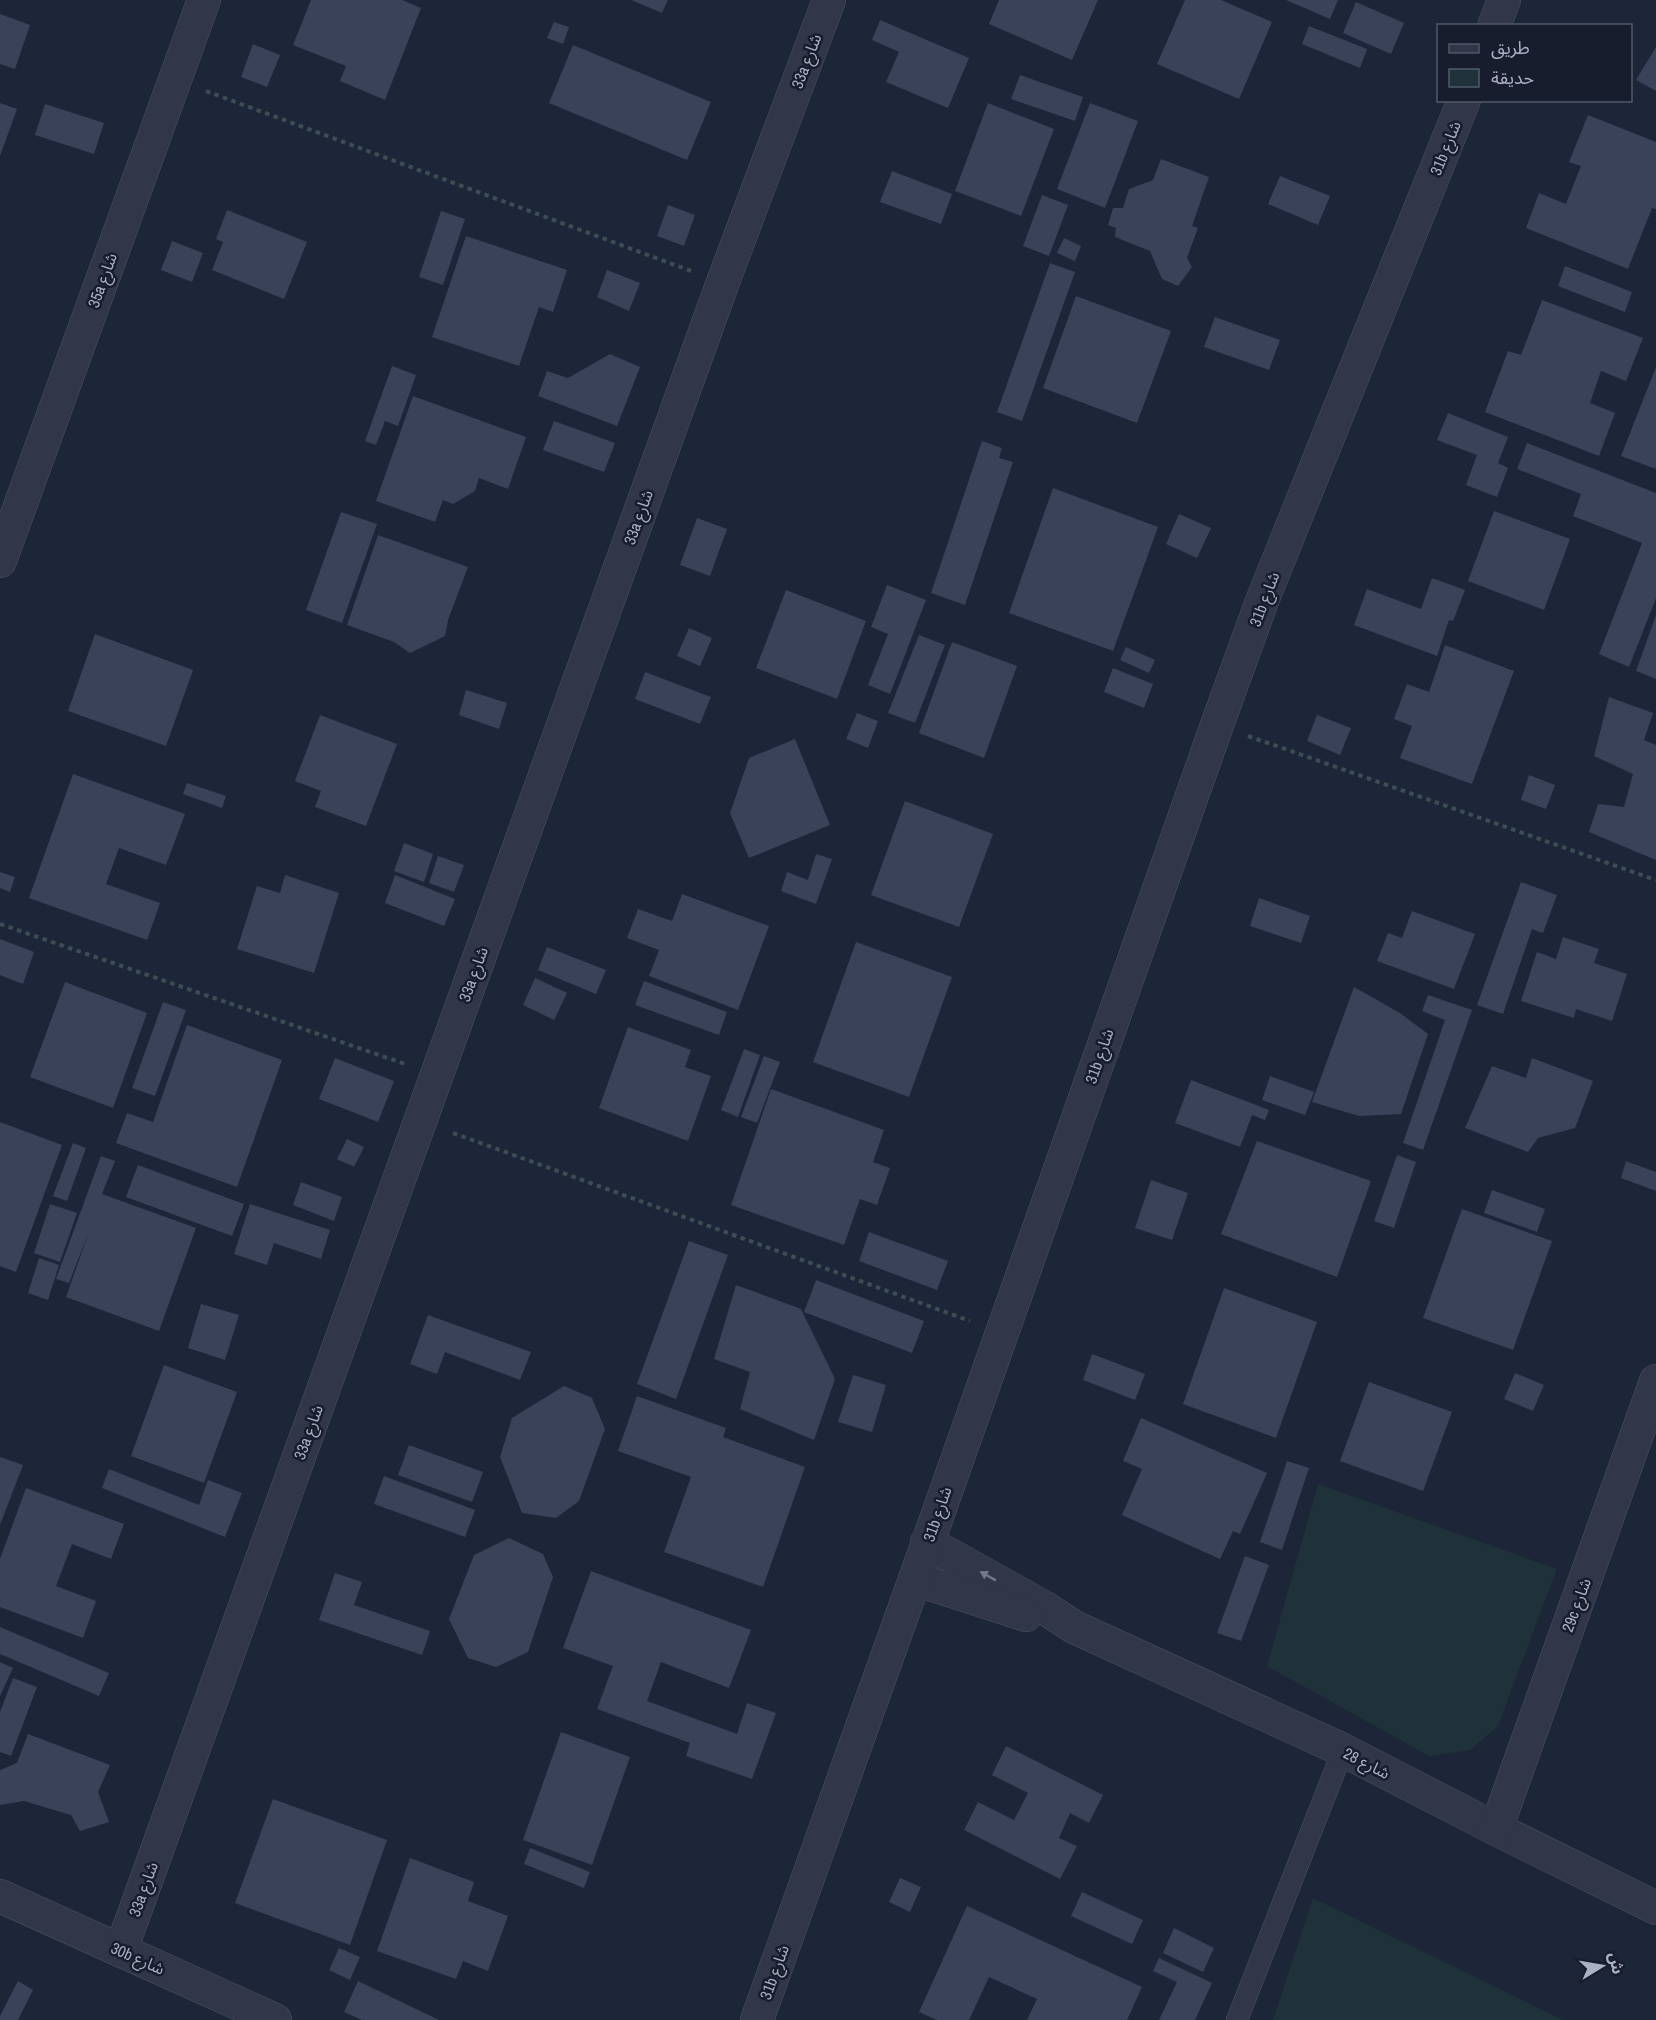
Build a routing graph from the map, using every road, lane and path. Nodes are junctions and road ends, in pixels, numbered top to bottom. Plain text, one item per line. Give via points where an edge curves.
1 (204, 0) edge
2 (829, 0) edge
3 (1504, 0) edge
4 (1495, 24) edge
5 (175, 79) junction
6 (1463, 102) edge
7 (723, 282) junction
8 (0, 561) edge
9 (1217, 725) junction
10 (1656, 880) edge
11 (0, 924) edge
12 (437, 1075) junction
13 (420, 1121) junction
14 (1002, 1332) junction
15 (1656, 1381) edge
16 (927, 1542) junction
17 (915, 1579) junction
18 (1074, 1628) junction
19 (1343, 1750) junction
20 (1496, 1829) junction
21 (0, 1896) edge
22 (1656, 1908) edge
23 (121, 1950) junction
24 (275, 2020) edge
25 (757, 2020) edge
26 (1237, 2020) edge

1 - 5 street, 35a شارع
2 - 7 street, 33a شارع
3 - 4 street
5 - 7 path
5 - 8 street, 35a شارع
6 - 9 street, 31b شارع via 1262,601
7 - 12 street, 33a شارع
9 - 10 path
9 - 14 street, 31b شارع
11 - 12 path
12 - 13 street, 33a شارع
13 - 14 path
13 - 23 street, 33a شارع
14 - 16 street, 31b شارع
15 - 20 street, 29c شارع
16 - 17 street, 31b شارع
18 -> 16 street, شارع 28
17 - 18 street, شارع 28
17 - 25 street, 31b شارع
18 - 19 street, شارع 28
19 - 20 street, شارع 28
19 - 26 lane
20 - 22 street, شارع 28
21 - 23 street, 30b شارع
23 - 24 street, 30b شارع

